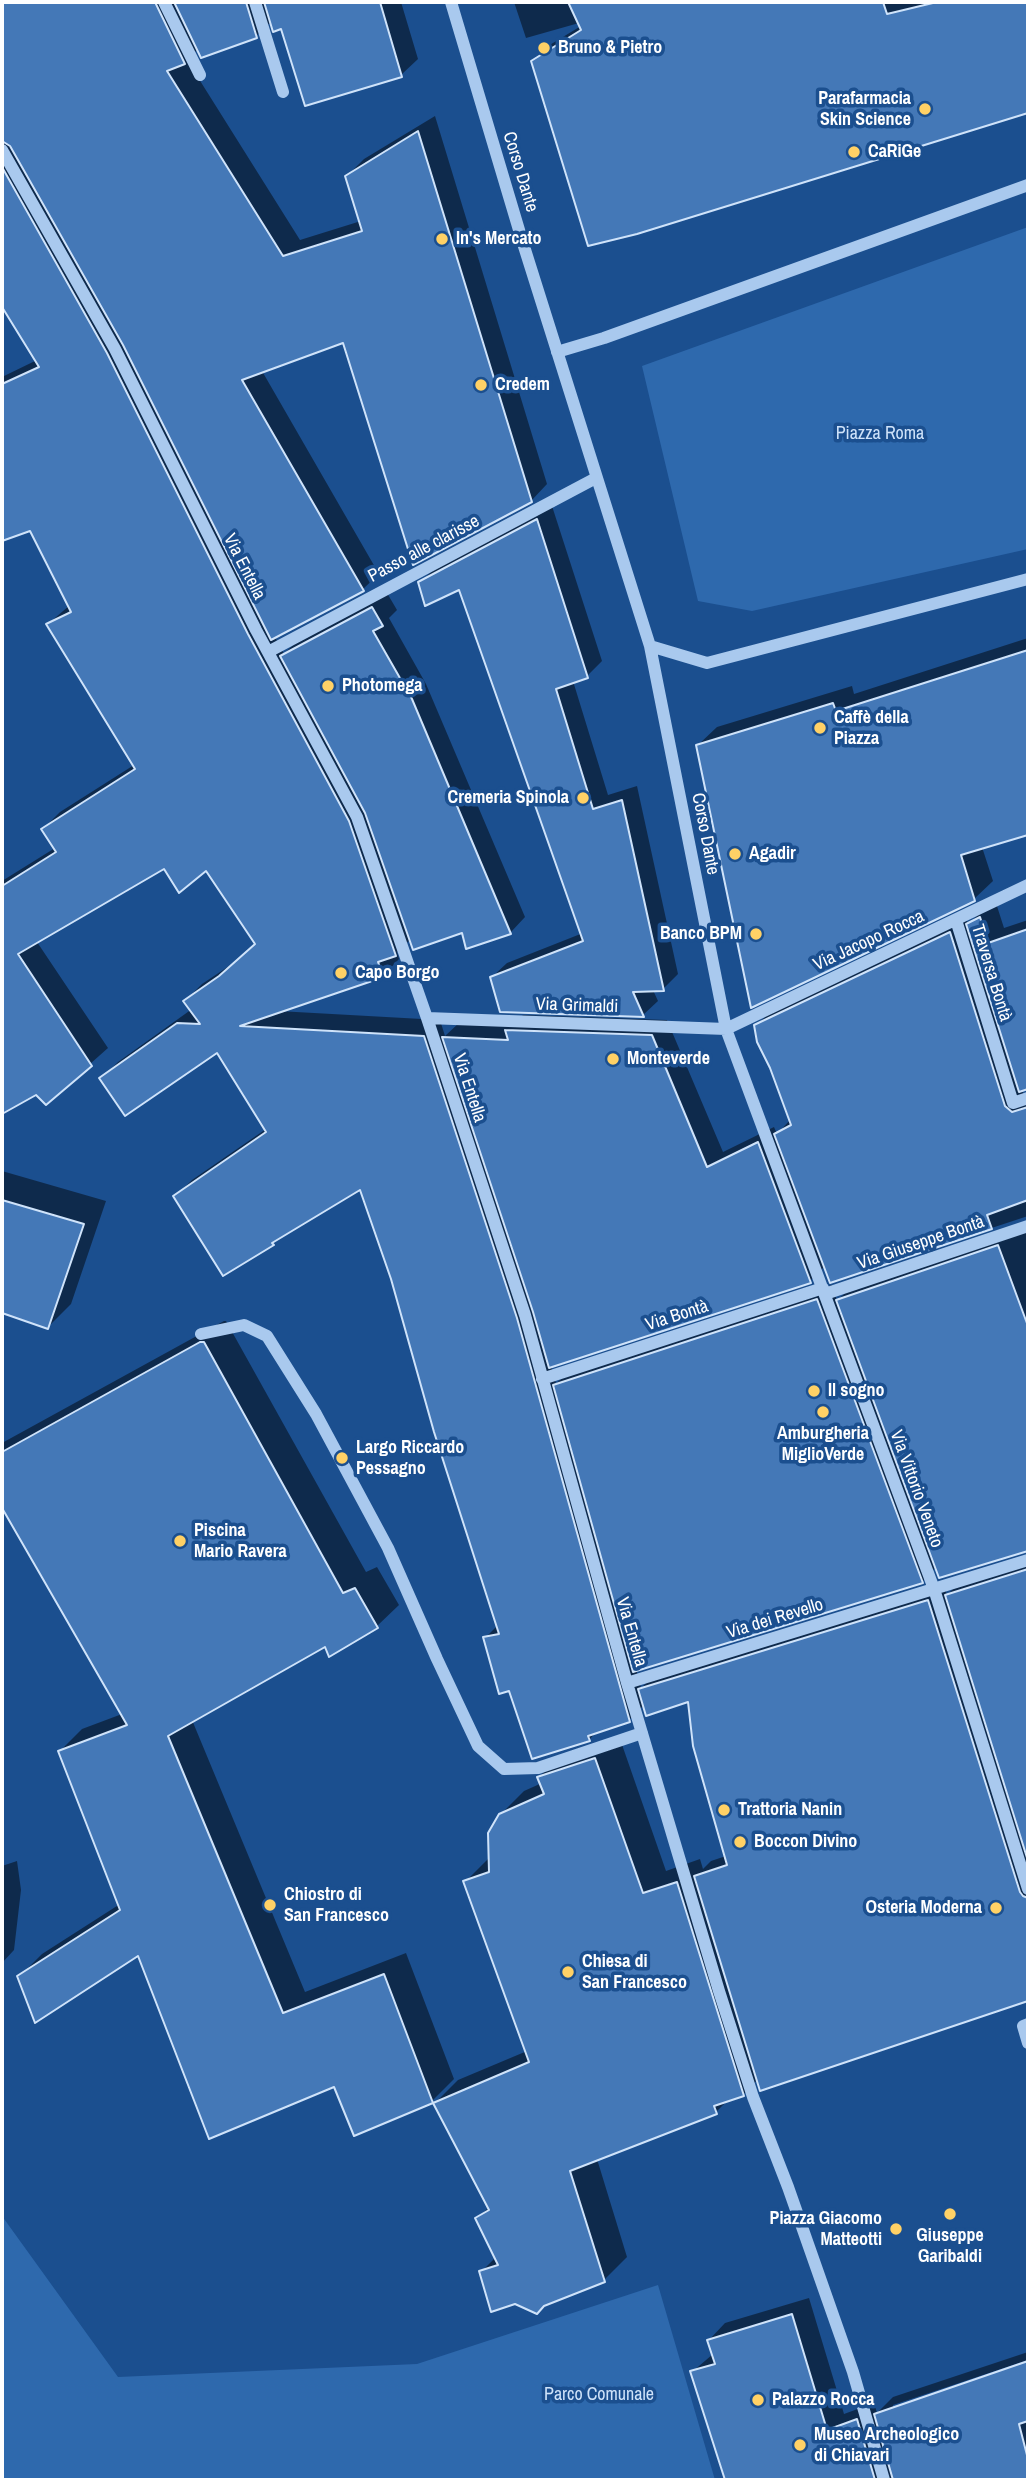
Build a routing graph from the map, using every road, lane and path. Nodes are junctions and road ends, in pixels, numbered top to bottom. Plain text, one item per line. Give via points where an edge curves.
1 (164, 2) edge
2 (255, 2) edge
3 (451, 2) edge
4 (200, 75) dead end
5 (283, 92) dead end
6 (2, 150) edge
7 (1028, 185) edge
8 (557, 352) junction
9 (596, 478) junction
10 (1028, 579) edge
11 (650, 646) junction
12 (268, 652) junction
13 (1028, 885) edge
14 (956, 920) junction
15 (427, 1017) junction
16 (726, 1029) junction
17 (1028, 1098) edge
18 (1028, 1226) edge
19 (824, 1291) junction
20 (201, 1334) dead end
21 (542, 1378) junction
22 (1028, 1560) edge
23 (934, 1589) junction
24 (627, 1683) junction
25 (642, 1733) junction
26 (1028, 1889) edge
27 (1028, 2024) edge
28 (1028, 2043) edge
29 (884, 2480) edge

1 - 4 street
2 - 5 street
3 - 8 street, Corso Dante
6 - 12 street, Via Entella via 116,349
7 - 8 street
8 - 9 street
9 - 11 street
9 - 12 street, Passo alle clarisse
10 - 11 street via 707,663
11 - 16 street, Corso Dante
12 - 15 street, Via Entella via 357,817
13 - 14 street, Via Jacopo Rocca
14 - 16 street, Via Jacopo Rocca
14 - 17 street, Traversa Bontà via 1013,1103
15 - 16 street, Via Grimaldi
15 - 21 street, Via Entella
16 - 19 street, Via Vittorio Veneto
18 - 19 street, Via Giuseppe Bontà
19 - 21 street, Via Bontà
19 - 23 street, Via Vittorio Veneto
20 - 25 street via 244,1325 267,1336 388,1548 478,1746 504,1769 538,1768
21 - 24 street, Via Entella
22 - 23 street, Via dei Revello
23 - 24 street, Via dei Revello
23 - 26 street, Via Vittorio Veneto
24 - 25 street, Via Entella
25 - 29 street, Via Entella via 752,2097 853,2372
27 - 28 street via 1023,2026

